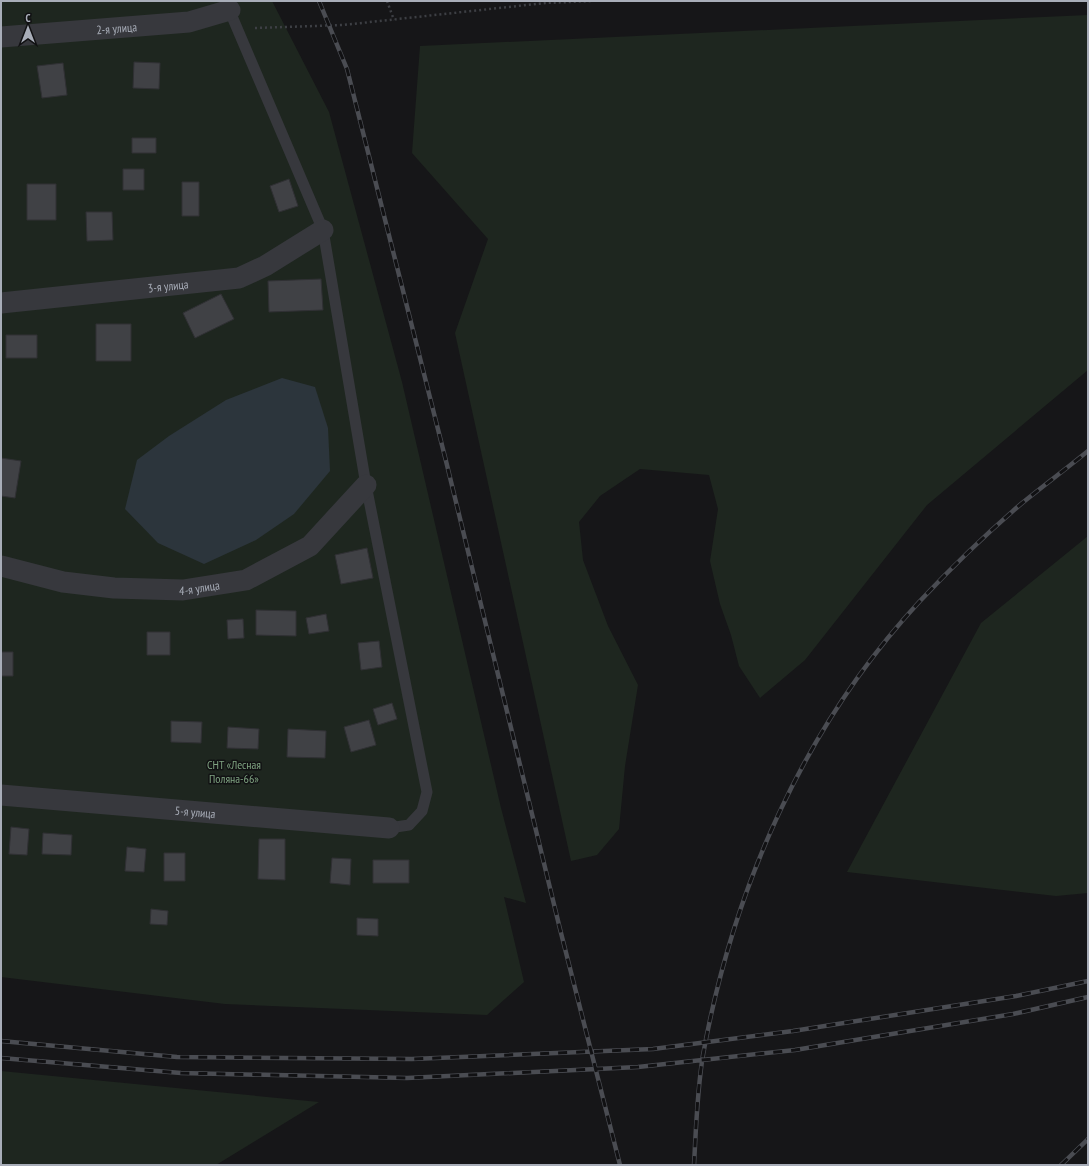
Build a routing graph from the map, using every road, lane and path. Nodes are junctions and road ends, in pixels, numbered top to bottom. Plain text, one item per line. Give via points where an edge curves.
1 (387, 1) edge
2 (593, 1) edge
3 (545, 2) edge
4 (231, 13) edge
5 (394, 20) junction
6 (1, 37) edge
7 (323, 230) junction
8 (1, 303) edge
9 (366, 485) junction
10 (1, 566) edge
11 (1, 795) edge
12 (389, 828) joint

1 - 5 path
2 - 3 path
3 - 5 path
4 - 5 path via 343,25
4 - 6 street, 2-я улица via 189,22
4 - 7 lane
7 - 8 street, 3-я улица via 265,266 239,278
7 - 9 lane
9 - 10 street, 4-я улица via 310,546 246,580 183,590 114,588 63,582
9 - 12 lane via 428,792 422,811 409,825
11 - 12 street, 5-я улица

